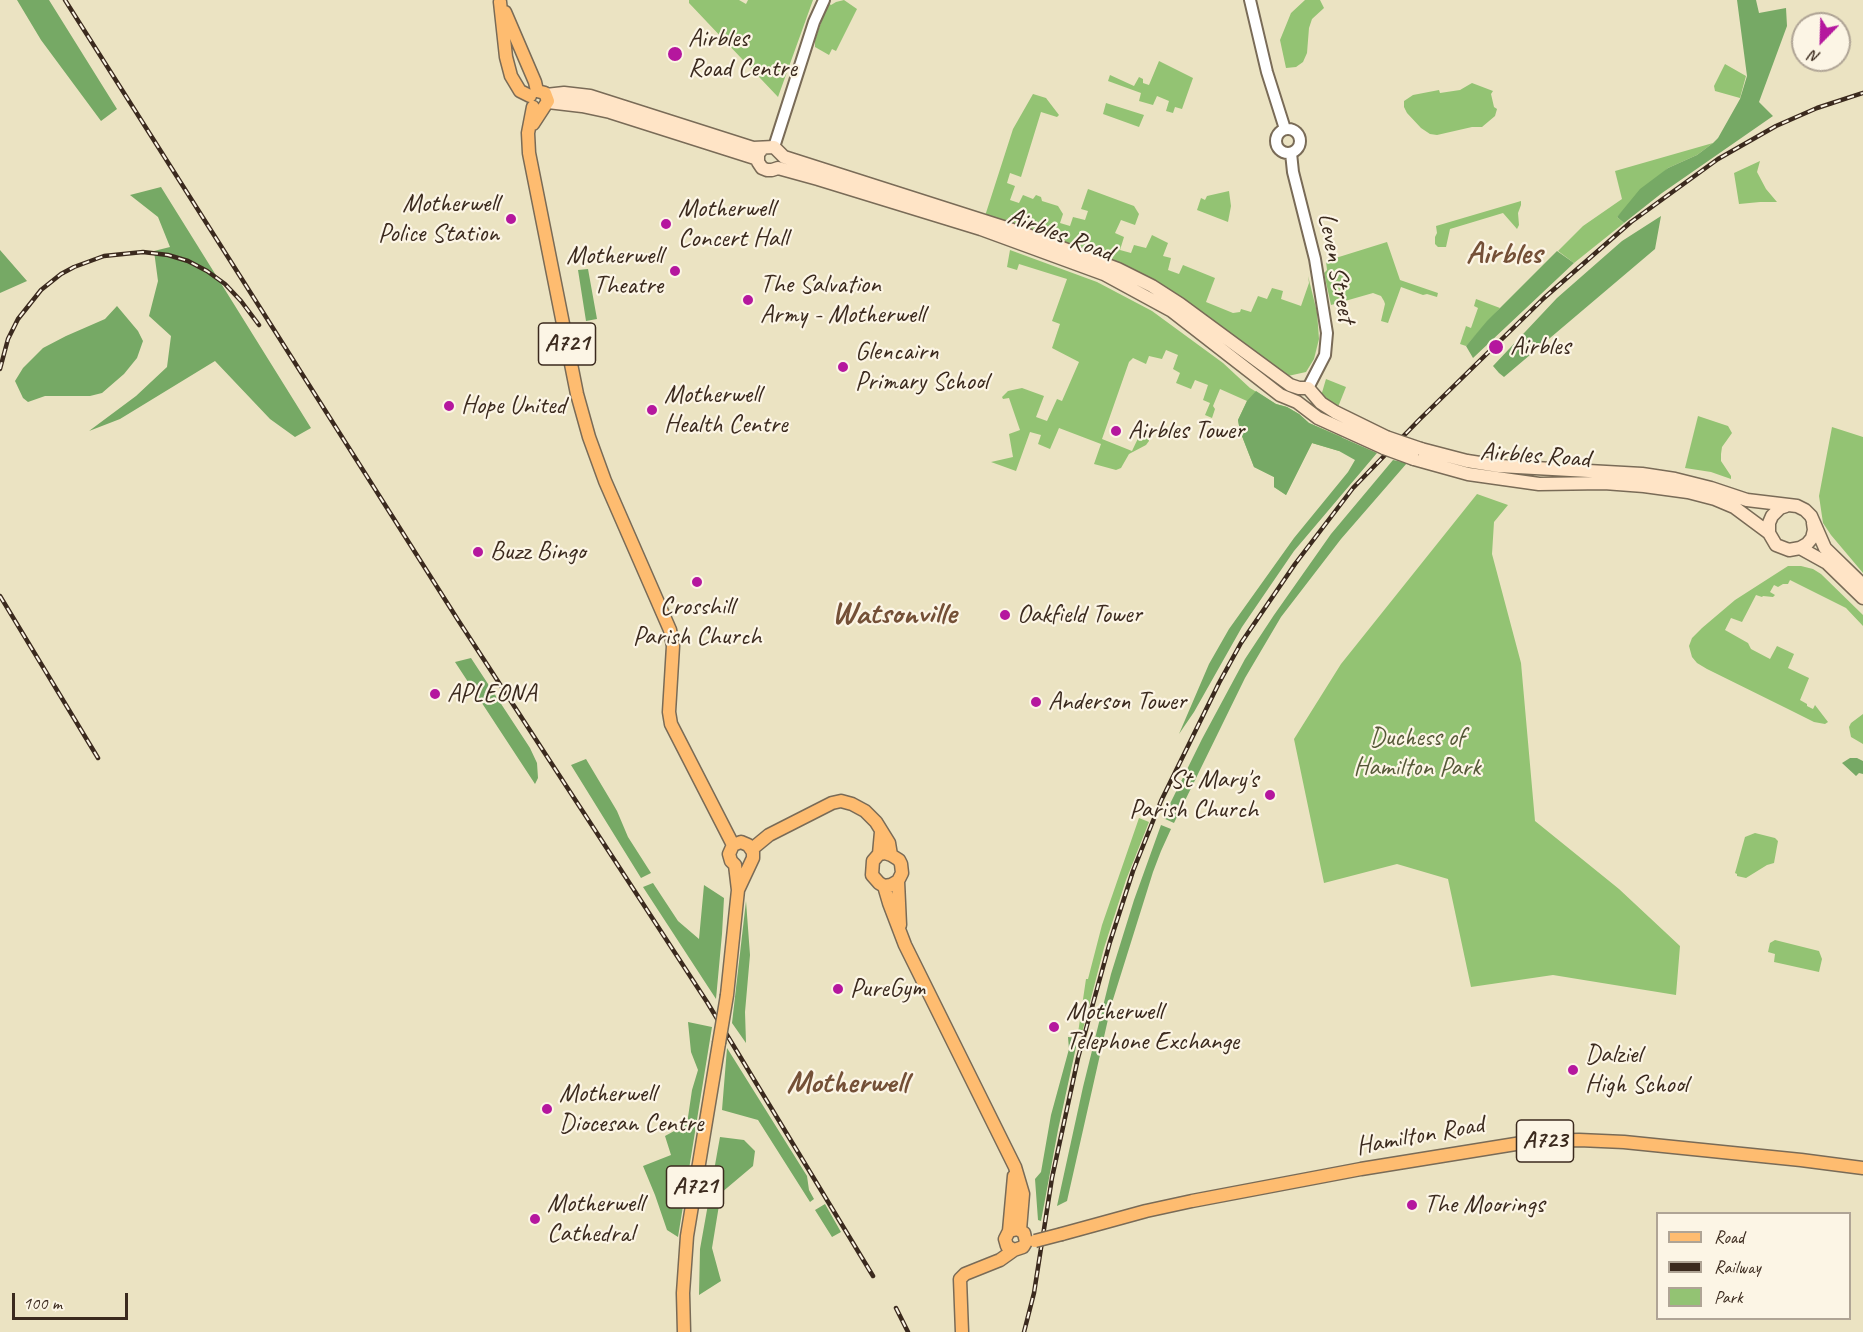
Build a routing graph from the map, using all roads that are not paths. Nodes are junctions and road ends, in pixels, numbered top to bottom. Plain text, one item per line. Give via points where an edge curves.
1 (824, 0) edge
2 (1250, 0) edge
3 (500, 1) edge
4 (540, 100) junction
5 (1285, 129) junction
6 (1291, 153) junction
7 (771, 156) junction
8 (1306, 390) junction
9 (1299, 403) junction
10 (1385, 442) junction
11 (1418, 454) junction
12 (1786, 506) junction
13 (1813, 522) junction
14 (1769, 533) junction
15 (1800, 548) junction
16 (1863, 585) edge
17 (1863, 598) edge
18 (733, 845) junction
19 (752, 849) junction
20 (885, 855) junction
21 (751, 862) junction
22 (735, 865) junction
23 (898, 881) junction
24 (884, 886) junction
25 (738, 890) junction
26 (900, 932) junction
27 (1863, 1168) edge
28 (1023, 1236) junction
29 (1014, 1250) junction
30 (684, 1332) edge
31 (962, 1332) edge

1 - 7 street
2 - 5 street
3 - 4 main road
3 - 4 main road via 511,76 520,91
4 - 7 main road, Airbles Road via 610,112
4 - 18 main road, A721 via 528,133 529,153 577,394 593,448 670,630 671,724
5 - 6 street via 1276,144 1282,152
5 - 6 street via 1294,130 1300,138 1299,147
6 - 8 street, Leven Street via 1327,333 1325,355
7 - 8 main road, Airbles Road via 1025,234 1118,269 1180,304 1278,378
7 - 9 main road, Airbles Road via 1104,274 1172,311 1280,395
8 - 9 main road via 1309,403
8 - 10 main road, Airbles Road
9 - 10 main road, Airbles Road via 1318,418
10 - 11 main road, Airbles Road, bridge
11 - 12 main road, Airbles Road via 1500,466 1642,474
11 - 14 main road, Airbles Road via 1468,474 1539,484 1604,483 1688,492 1734,507
12 - 13 main road, Airbles Road via 1805,510
12 - 14 main road via 1772,516
13 - 15 main road via 1812,538
13 - 16 main road, Airbles Road via 1825,548
14 - 15 main road, Airbles Road via 1781,548
15 - 17 main road, Airbles Road via 1827,563
18 - 19 main road via 741,842
18 - 22 main road, A721 via 729,854
19 - 20 main road via 769,835 832,802 842,801 865,811 876,822
19 - 21 main road, A721
20 - 23 main road via 899,860 902,873
20 - 24 main road via 873,861 872,875
21 - 22 main road
21 - 25 main road, A721
22 - 25 main road, A721
23 - 24 main road
23 - 26 main road
24 - 26 main road
25 - 30 main road, A721, bridge via 727,995 687,1236
26 - 28 main road via 1015,1167 1023,1194
27 - 28 main road, Hamilton Road / A723, bridge via 1624,1142 1534,1141 1361,1169 1146,1211 1062,1234
28 - 29 main road, Hamilton Road via 1020,1249
28 - 29 main road via 1006,1235 1005,1241
29 - 31 main road, Hamilton Road via 960,1279

